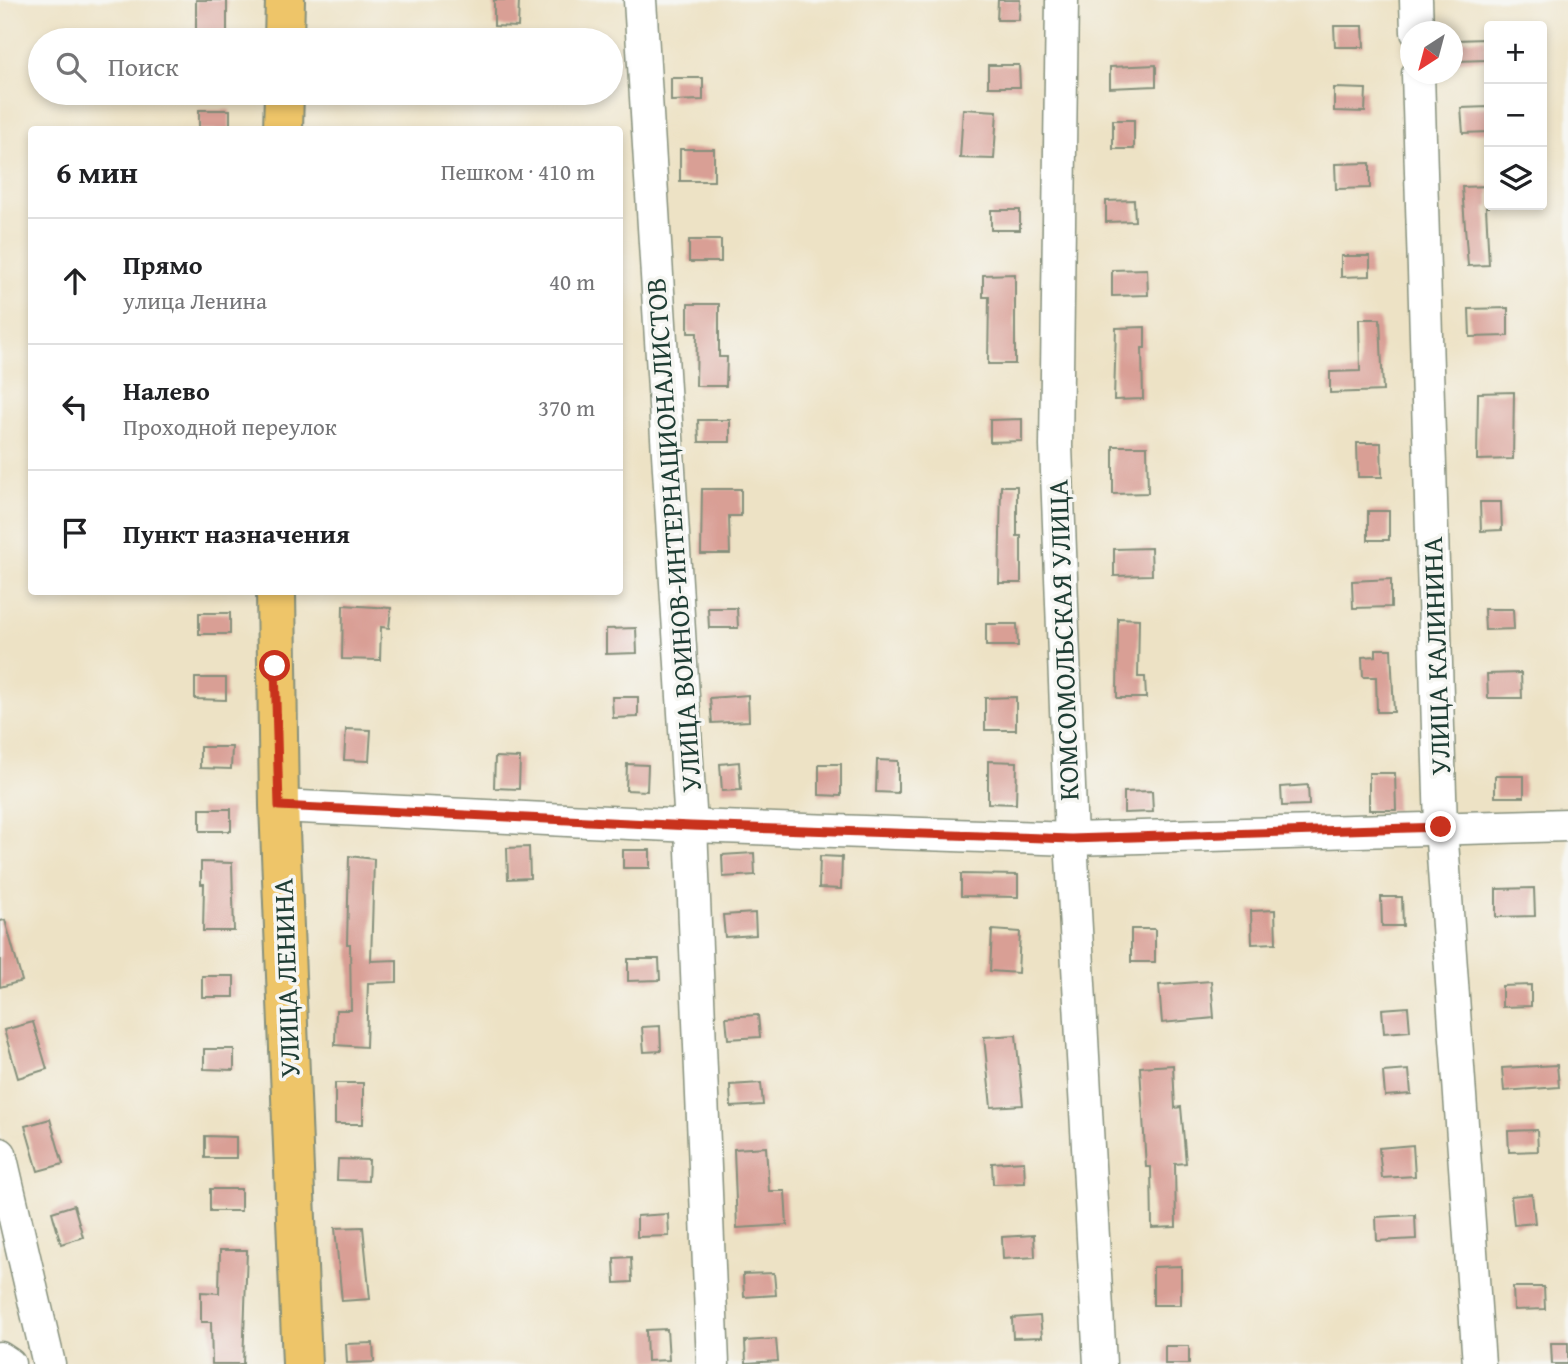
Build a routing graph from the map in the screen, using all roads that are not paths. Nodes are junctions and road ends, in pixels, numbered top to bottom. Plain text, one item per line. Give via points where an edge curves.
1 (285, 0) edge
2 (640, 0) edge
3 (1062, 0) edge
4 (1416, 0) edge
5 (1417, 21) edge
6 (284, 28) edge
7 (1418, 84) edge
8 (284, 105) edge
9 (283, 126) edge
10 (276, 595) edge
11 (279, 806) junction
12 (1568, 825) edge
13 (691, 826) junction
14 (1441, 827) junction
15 (1071, 839) junction
16 (0, 1154) edge
17 (0, 1358) edge
18 (9, 1364) edge
19 (49, 1364) edge
20 (302, 1364) edge
21 (713, 1364) edge
22 (1100, 1364) edge
23 (1479, 1364) edge

1 - 6 main road
2 - 13 street, УЛИЦА ВОИНОВ-ИНТЕРНАЦИОНАЛИСТОВ
3 - 15 street, КОМСОМОЛЬСКАЯ УЛИЦА via 1056,446
4 - 5 street
7 - 14 street, УЛИЦА КАЛИНИНА
8 - 9 main road
10 - 11 main road, УЛИЦА ЛЕНИНА
11 - 13 street
11 - 20 main road, УЛИЦА ЛЕНИНА
12 - 14 street
13 - 15 street
13 - 21 street, УЛИЦА ВОИНОВ-ИНТЕРНАЦИОНАЛИСТОВ
14 - 15 street
14 - 23 street, УЛИЦА КАЛИНИНА
15 - 22 street, КОМСОМОЛЬСКАЯ УЛИЦА
16 - 19 street
17 - 18 street

